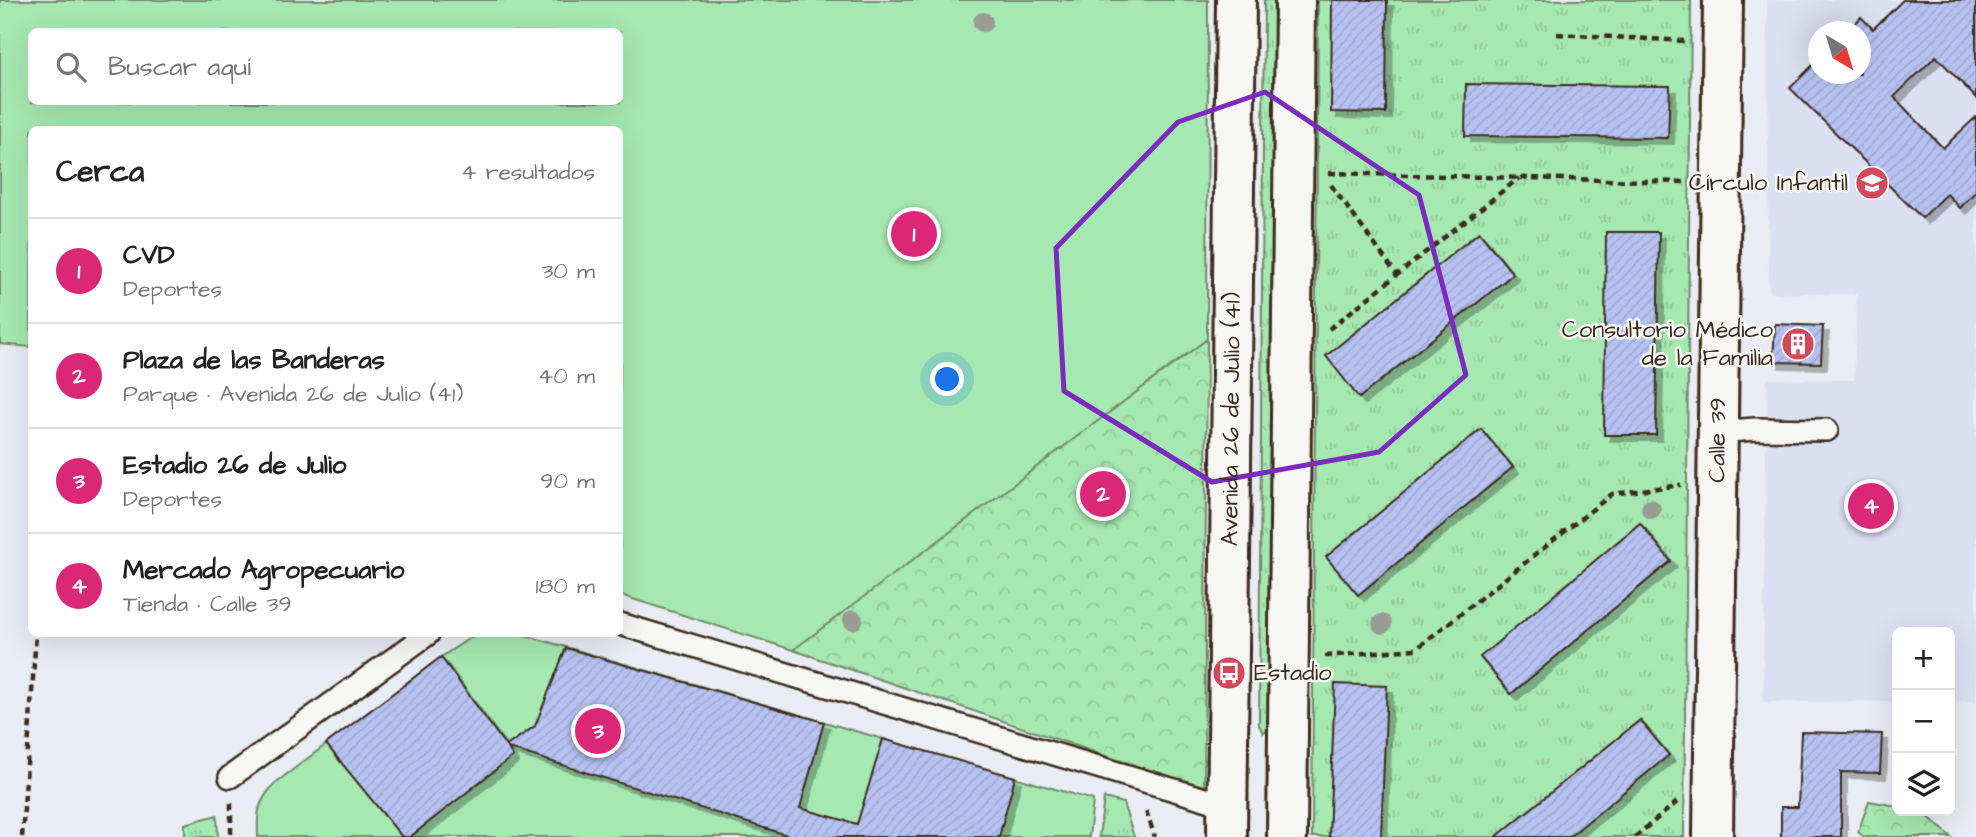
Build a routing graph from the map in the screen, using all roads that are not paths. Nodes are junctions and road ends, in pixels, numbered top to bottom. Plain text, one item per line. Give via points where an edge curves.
1 (1236, 0) edge
2 (1295, 0) edge
3 (1723, 0) edge
4 (1827, 430) dead end
5 (1717, 432) junction
6 (623, 625) edge
7 (424, 637) edge
8 (230, 777) dead end
9 (1227, 821) edge
10 (1287, 822) edge
11 (1713, 837) edge

1 - 9 main road, Avenida 26 de Julio (41)
2 - 10 main road
3 - 5 main road, Calle 39
4 - 5 lane
5 - 11 main road, Calle 39
6 - 9 lane
7 - 8 lane
9 - 10 main road

